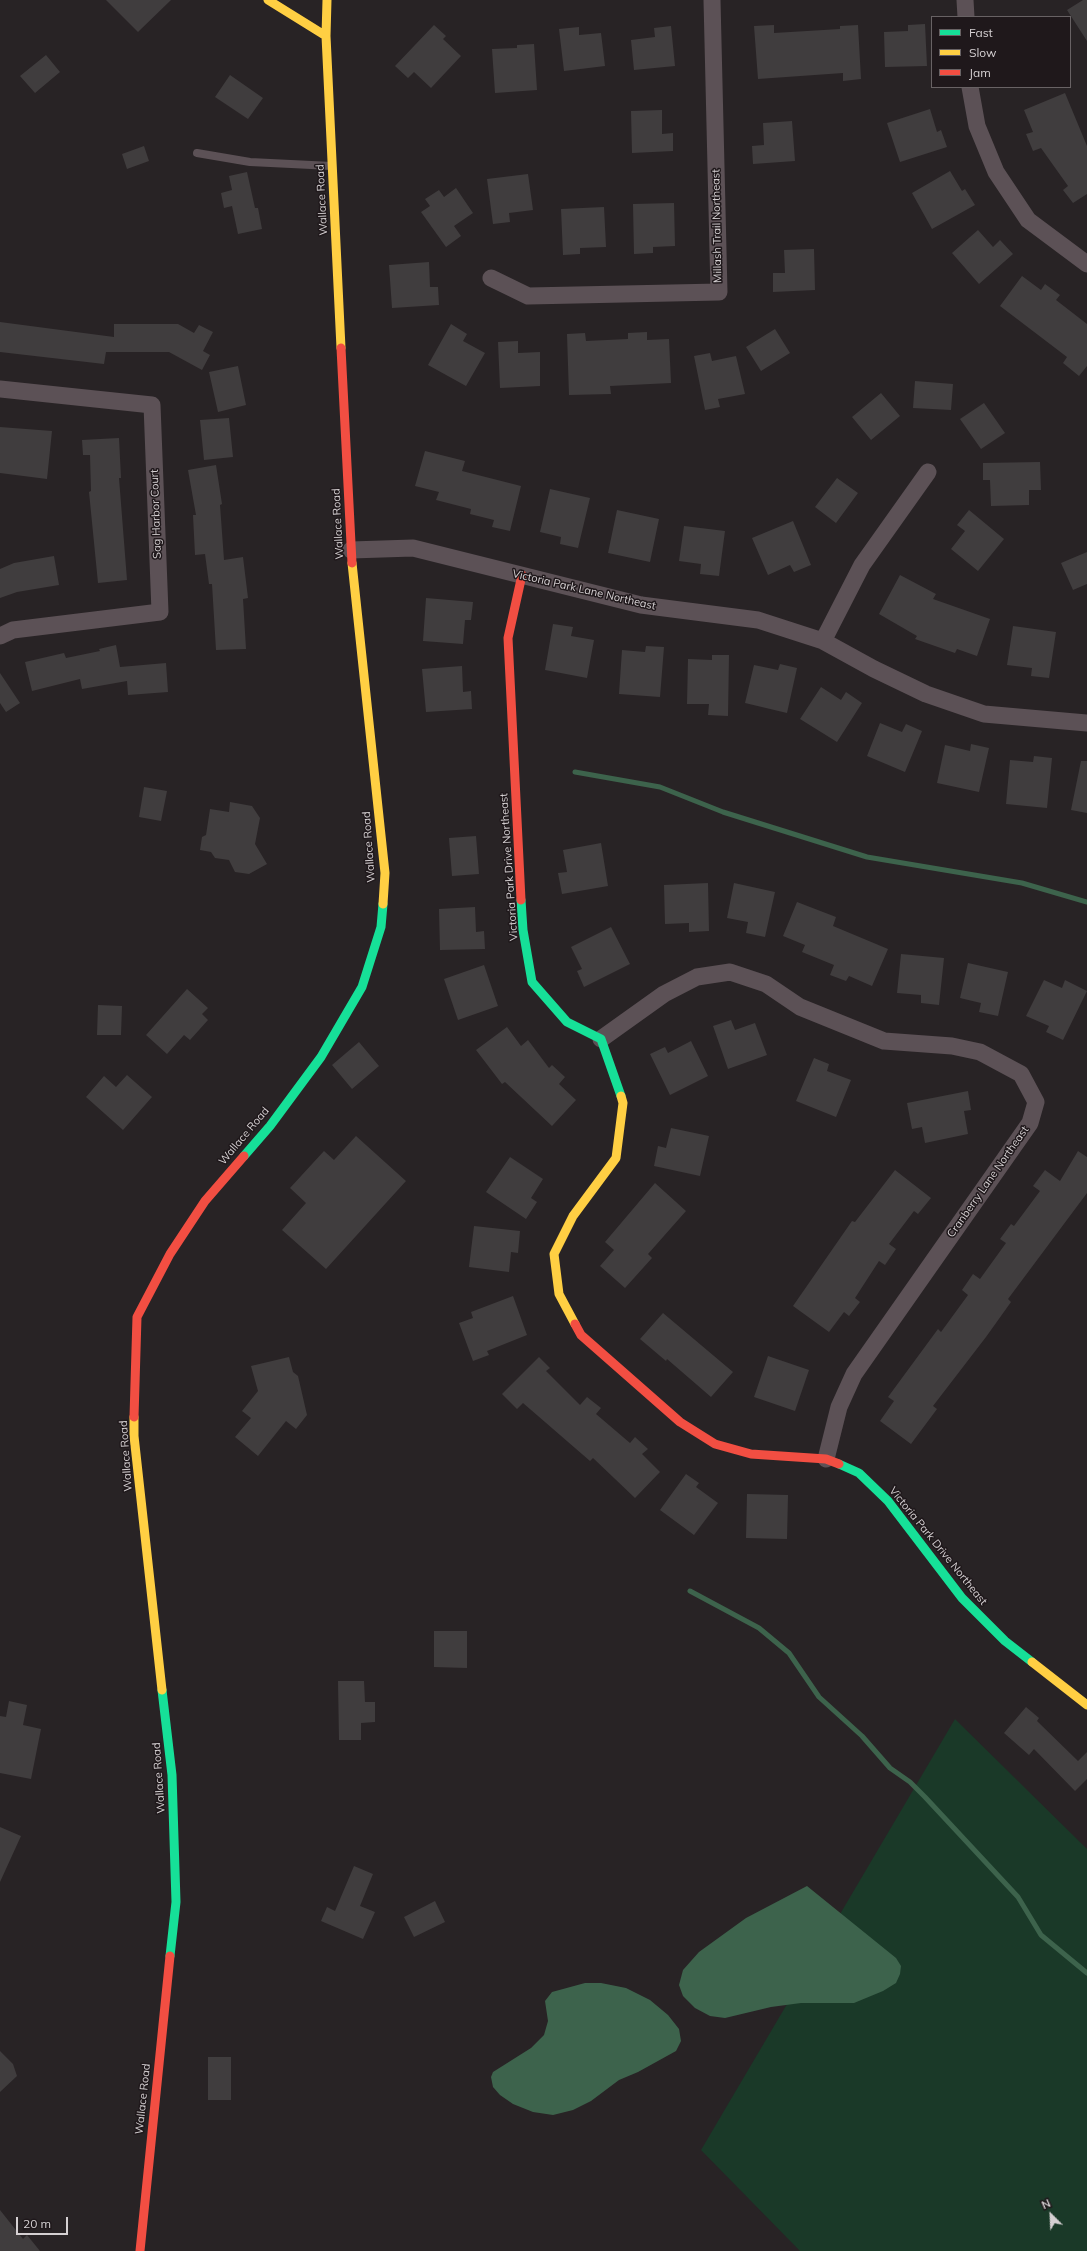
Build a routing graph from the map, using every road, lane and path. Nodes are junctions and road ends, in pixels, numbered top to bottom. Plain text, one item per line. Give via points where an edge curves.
1 (268, 0) edge
2 (328, 0) edge
3 (712, 0) edge
4 (965, 0) edge
5 (966, 16) edge
6 (326, 36) junction
7 (970, 88) edge
8 (197, 153) dead end
9 (333, 166) junction
10 (1087, 264) edge
11 (491, 278) dead end
12 (0, 389) edge
13 (928, 472) dead end
14 (351, 550) junction
15 (522, 576) junction
16 (0, 636) edge
17 (824, 641) junction
18 (1087, 723) edge
19 (601, 1039) junction
20 (826, 1459) junction
21 (1087, 1705) edge
22 (140, 2251) edge

1 - 6 street
2 - 6 street, Wallace Road
3 - 11 street, Millash Trail Northeast via 719,292 528,296
4 - 5 street
6 - 9 street, Wallace Road
7 - 10 street via 977,126 996,172 1028,220
8 - 9 lane via 250,162
9 - 14 street, Wallace Road
12 - 16 street, Sag Harbor Court via 152,405 160,612 13,630
13 - 17 street via 862,566
14 - 15 street, Victoria Park Lane Northeast via 413,548
14 - 22 street, Wallace Road via 385,873 381,927 362,987 321,1057 270,1126 205,1201 170,1254 137,1317 134,1436 172,1775 176,1902
15 - 17 street, Victoria Park Lane Northeast via 641,605 758,620
15 - 19 street, Victoria Park Drive Northeast via 508,638 523,930 532,982 567,1022
17 - 18 street, Victoria Park Lane Northeast via 926,694 984,714
19 - 20 street, Victoria Park Drive Northeast via 623,1104 616,1158 573,1216 554,1254 559,1294 581,1335 680,1422 715,1444 751,1454
19 - 20 street, Cranberry Lane Northeast via 664,994 697,977 730,972 766,984 800,1008 884,1042 952,1046 980,1052 1021,1074 1036,1102 1030,1123 854,1374 839,1406
20 - 21 street, Victoria Park Drive Northeast via 859,1473 883,1496 962,1598 1005,1641

